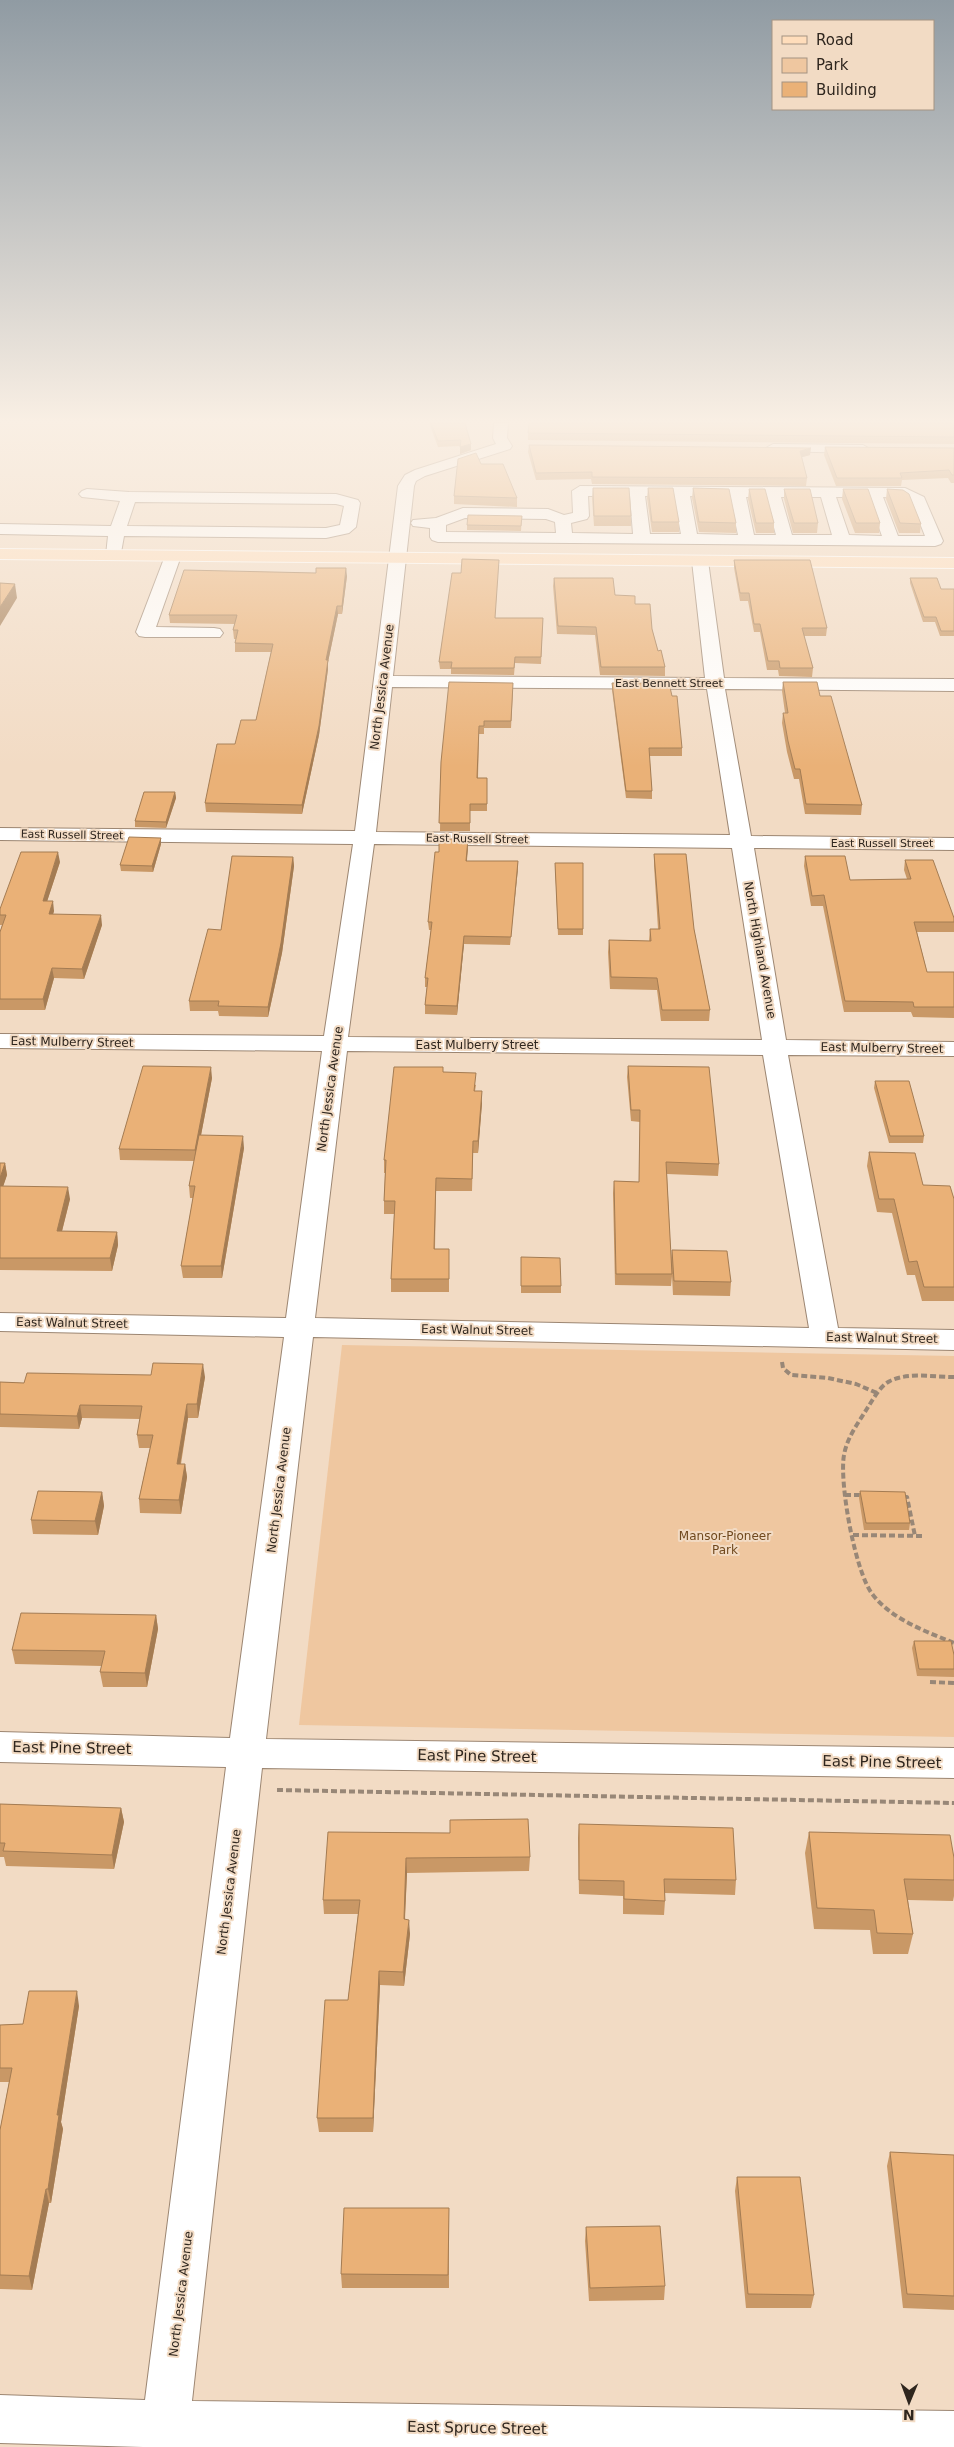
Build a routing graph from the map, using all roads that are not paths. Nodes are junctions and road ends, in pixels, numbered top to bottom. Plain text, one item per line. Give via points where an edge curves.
1 (116, 537) edge
2 (400, 537) edge
3 (564, 537) edge
4 (635, 537) edge
5 (891, 537) edge
6 (934, 537) edge
7 (642, 538) joint
8 (690, 539) joint
9 (747, 539) joint
10 (785, 540) joint
11 (842, 540) joint
12 (892, 540) junction
13 (0, 554) edge
14 (114, 555) junction
15 (174, 556) junction
16 (397, 558) junction
17 (566, 559) junction
18 (700, 561) junction
19 (954, 563) edge
20 (214, 633) dead end
21 (383, 681) junction
22 (715, 683) junction
23 (954, 685) edge
24 (0, 834) edge
25 (365, 838) junction
26 (742, 842) junction
27 (954, 844) edge
28 (0, 1041) edge
29 (335, 1045) junction
30 (774, 1048) junction
31 (954, 1049) edge
32 (0, 1322) edge
33 (299, 1327) junction
34 (825, 1337) junction
35 (954, 1340) edge
36 (0, 1747) edge
37 (246, 1753) junction
38 (954, 1763) edge
39 (0, 2418) edge
40 (166, 2424) junction
41 (954, 2435) edge

1 - 14 street
2 - 16 street, North Jessica Avenue
3 - 17 street
4 - 7 street
5 - 12 street
6 - 12 street via 935,541
7 - 8 street
8 - 9 street
9 - 10 street
10 - 11 street
11 - 12 street
13 - 14 main road
14 - 15 main road
15 - 16 main road
15 - 20 street via 145,632
16 - 17 main road
16 - 21 street, North Jessica Avenue
17 - 18 main road
18 - 19 main road
18 - 22 street, North Highland Avenue
21 - 22 street, East Bennett Street
21 - 25 street, North Jessica Avenue
22 - 23 street, East Bennett Street
22 - 26 street, North Highland Avenue
24 - 25 street, East Russell Street
25 - 26 street, East Russell Street
25 - 29 street, North Jessica Avenue
26 - 27 street, East Russell Street
26 - 30 street, North Highland Avenue via 774,1030
28 - 29 street, East Mulberry Street
29 - 30 street, East Mulberry Street
29 - 33 street, North Jessica Avenue
30 - 31 street, East Mulberry Street
30 - 34 street, North Highland Avenue
32 - 33 street, East Walnut Street
33 - 34 street, East Walnut Street
33 - 37 street, North Jessica Avenue
34 - 35 street, East Walnut Street
36 - 37 street, East Pine Street
37 - 38 street, East Pine Street
37 - 40 street, North Jessica Avenue
39 - 40 street, East Spruce Street
40 - 41 street, East Spruce Street

